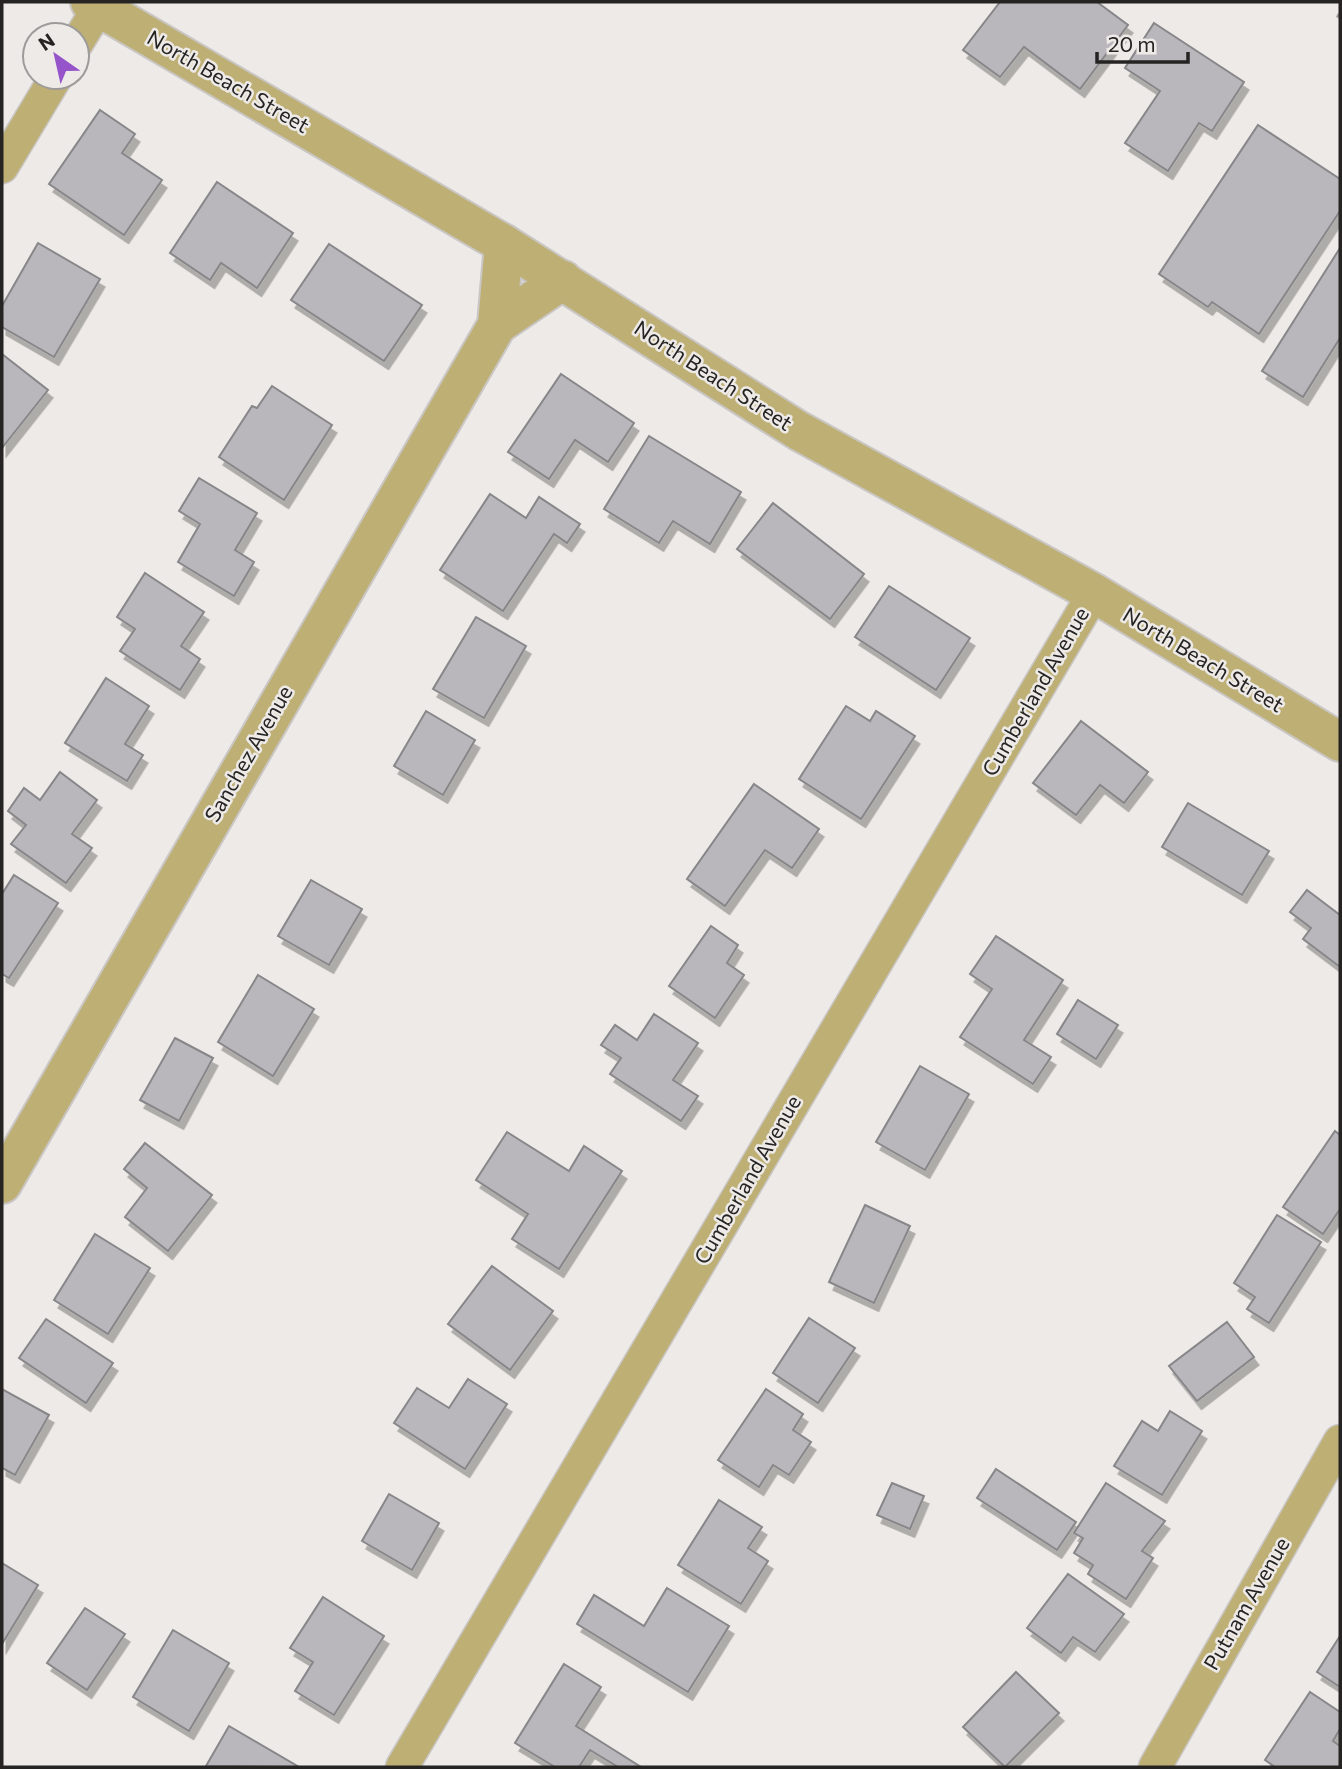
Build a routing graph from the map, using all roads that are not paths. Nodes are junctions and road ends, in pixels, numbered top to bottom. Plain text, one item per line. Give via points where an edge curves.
1 (94, 4) edge
2 (87, 21) edge
3 (48, 91) edge
4 (2, 167) edge
5 (504, 244) junction
6 (563, 280) junction
7 (497, 325) junction
8 (1094, 593) junction
9 (1340, 742) edge
10 (2, 1184) edge
11 (1340, 1441) edge
12 (402, 1767) edge
13 (1155, 1767) edge

1 - 2 street
1 - 5 street, North Beach Street
3 - 4 street
5 - 6 street, North Beach Street
5 - 7 street, Sanchez Avenue
6 - 7 street, Sanchez Avenue
6 - 8 street, North Beach Street via 799,431
7 - 10 street, Sanchez Avenue
8 - 9 street, North Beach Street
8 - 12 street, Cumberland Avenue
11 - 13 street, Putnam Avenue

